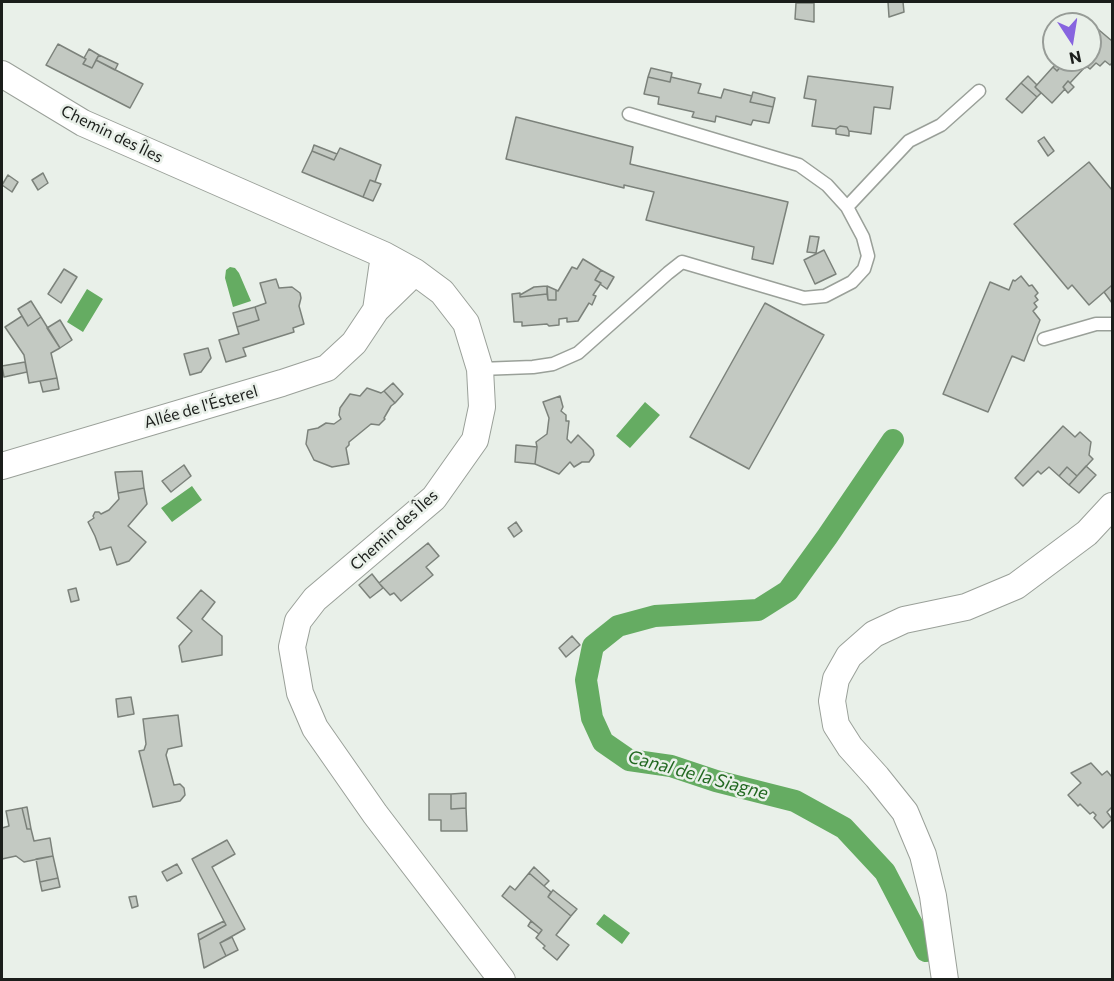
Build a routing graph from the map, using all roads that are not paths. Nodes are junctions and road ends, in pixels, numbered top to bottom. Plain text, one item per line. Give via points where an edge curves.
1 (2, 74) edge
2 (979, 91) dead end
3 (629, 114) dead end
4 (847, 207) junction
5 (384, 255) junction
6 (415, 272) junction
7 (376, 310) junction
8 (1113, 324) edge
9 (1044, 339) dead end
10 (480, 369) junction
11 (2, 466) edge
12 (1113, 506) edge
13 (502, 980) edge
14 (945, 980) edge

1 - 5 street, Chemin des Îles via 83,123
2 - 4 lane via 941,125 909,141
3 - 4 lane via 799,165 827,185
4 - 10 lane via 868,256 864,269 852,282 825,296 804,298 682,262 578,353 553,364
5 - 6 street, Chemin des Îles
5 - 7 street, Allée de l'Ésterel
6 - 7 street, Allée de l'Ésterel
6 - 10 street, Chemin des Îles via 442,292 466,323
7 - 11 street, Allée de l'Ésterel via 354,343 327,368
8 - 9 lane via 1096,324
10 - 13 street, Chemin des Îles via 482,407 475,440 434,498 315,599 298,621 292,647 300,693 315,728 375,814
12 - 14 street via 1087,533 1016,586 966,606 904,620 874,634 849,656 836,679 832,701 836,725 905,812 922,855 933,896

